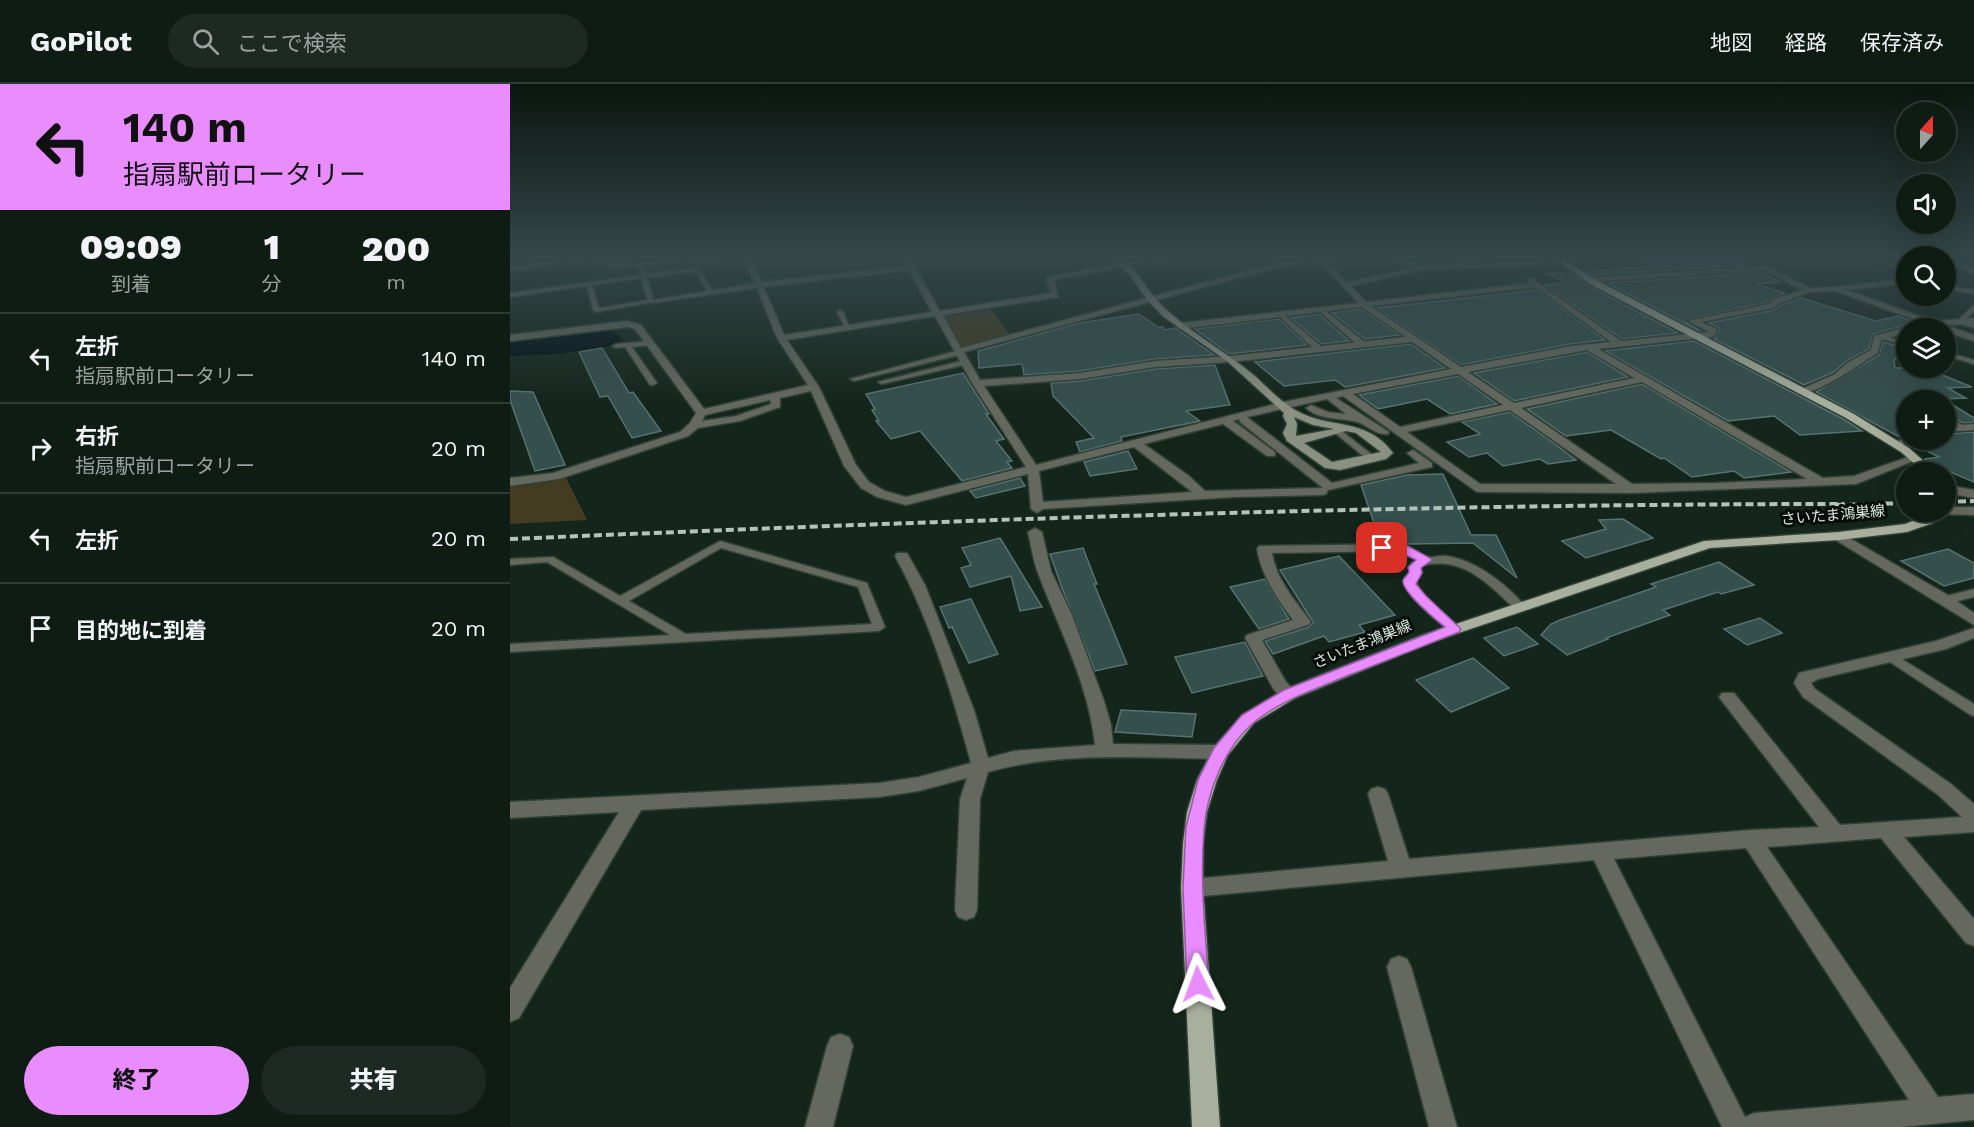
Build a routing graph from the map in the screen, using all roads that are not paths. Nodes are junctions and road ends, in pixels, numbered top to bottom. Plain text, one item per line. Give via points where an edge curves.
1 (595, 307) edge
2 (617, 307) edge
3 (769, 307) edge
4 (934, 307) edge
5 (974, 307) edge
6 (1127, 307) edge
7 (1159, 307) edge
8 (1350, 307) edge
9 (1366, 307) edge
10 (1567, 307) edge
11 (1640, 307) edge
12 (1766, 307) edge
13 (1884, 307) edge
14 (1974, 307) edge
15 (1321, 310) junction
16 (840, 312) dead end
17 (937, 312) junction
18 (1280, 314) junction
19 (1915, 318) edge
20 (1974, 321) edge
21 (1956, 322) edge
22 (1959, 322) junction
23 (1180, 326) junction
24 (1974, 326) edge
25 (848, 327) junction
26 (1956, 332) edge
27 (1896, 333) edge
28 (1694, 335) junction
29 (1880, 337) junction
30 (510, 338) edge
31 (781, 338) junction
32 (1974, 338) edge
33 (1414, 339) junction
34 (1896, 341) edge
35 (649, 343) junction
36 (1618, 343) junction
37 (627, 345) junction
38 (1363, 345) junction
39 (616, 346) dead end
40 (1588, 347) junction
41 (1320, 350) junction
42 (960, 352) junction
43 (1956, 357) edge
44 (1230, 359) junction
45 (1974, 362) edge
46 (965, 363) junction
47 (1461, 372) junction
48 (854, 379) dead end
49 (1643, 379) junction
50 (882, 382) dead end
51 (653, 383) dead end
52 (977, 383) junction
53 (814, 387) junction
54 (1802, 391) junction
55 (1348, 395) junction
56 (774, 396) junction
57 (1332, 400) junction
58 (1287, 408) junction
59 (1311, 408) junction
60 (1514, 408) junction
61 (701, 413) junction
62 (1244, 420) junction
63 (1227, 421) junction
64 (695, 425) junction
65 (1359, 425) junction
66 (1956, 425) edge
67 (1974, 427) edge
68 (1956, 428) edge
69 (1960, 428) junction
70 (1338, 431) junction
71 (1398, 431) junction
72 (1136, 443) junction
73 (1298, 444) junction
74 (1895, 444) joint
75 (1915, 458) junction
76 (1372, 459) junction
77 (1919, 462) edge
78 (1033, 469) junction
79 (510, 482) edge
80 (1820, 482) junction
81 (1632, 489) junction
82 (1956, 491) edge
83 (1974, 494) edge
84 (1203, 496) junction
85 (1956, 511) edge
86 (1974, 511) edge
87 (1923, 522) edge
88 (1035, 532) dead end
89 (1839, 537) junction
90 (1402, 548) joint
91 (902, 556) dead end
92 (1425, 560) junction
93 (510, 562) edge
94 (1974, 593) edge
95 (1946, 600) junction
96 (620, 601) junction
97 (1519, 606) junction
98 (1974, 620) edge
99 (1454, 629) junction
100 (1974, 633) edge
101 (683, 638) junction
102 (510, 648) edge
103 (1892, 657) junction
104 (1289, 694) junction
105 (1728, 697) dead end
106 (1974, 711) edge
107 (1105, 751) junction
108 (1220, 752) junction
109 (981, 765) junction
110 (1378, 794) dead end
111 (635, 803) junction
112 (510, 810) edge
113 (1974, 816) edge
114 (1974, 824) edge
115 (1886, 830) junction
116 (1835, 833) junction
117 (1750, 838) junction
118 (1600, 851) junction
119 (1401, 868) junction
120 (1192, 888) junction
121 (966, 910) dead end
122 (1974, 936) edge
123 (1399, 967) dead end
124 (510, 1010) edge
125 (840, 1046) dead end
126 (1974, 1107) edge
127 (1932, 1111) junction
128 (1873, 1122) edge
129 (819, 1127) edge
130 (1206, 1127) edge
131 (1443, 1127) edge
132 (1736, 1127) edge
133 (1754, 1127) edge

1 - 2 lane via 596,310
3 - 31 street
4 - 17 street
5 - 17 street
6 - 42 street
7 - 23 street
8 - 15 street
9 - 33 street
10 - 36 street
11 - 28 main road
12 - 28 street via 1692,321 1714,331
13 - 19 street
14 - 22 lane
15 - 18 street
15 - 38 lane
16 - 25 lane
17 - 25 street
17 - 42 street
18 - 23 street
18 - 41 lane
20 - 22 street
21 - 22 street
22 - 24 lane
23 - 44 street
25 - 31 street
26 - 32 street
27 - 29 street
28 - 36 street
28 - 54 main road
29 - 34 lane
29 - 54 street via 1875,351 1838,376
30 - 35 street via 627,324 638,327
31 - 53 street
33 - 38 street
33 - 47 street
35 - 37 lane
35 - 61 street
36 - 40 street
37 - 39 lane
37 - 51 lane
38 - 41 street
40 - 47 street
40 - 49 street
41 - 44 street
42 - 46 street
42 - 48 lane
43 - 45 lane
44 - 52 street
44 - 58 street
46 - 50 lane
46 - 52 street
47 - 55 street
47 - 60 street
49 - 60 street
49 - 80 street
52 - 78 street
53 - 56 street
53 - 78 street via 850,466 866,485 882,494 906,501 921,499
54 - 74 main road
55 - 57 street
55 - 58 street
55 - 71 street
56 - 61 street
56 - 64 street via 776,405 761,412 717,424
57 - 59 street via 1313,404
57 - 65 street via 1345,407
58 - 59 street
58 - 62 street
58 - 63 street
58 - 65 street via 1317,423
58 - 73 street via 1292,424 1289,436
59 - 65 street
60 - 71 street
60 - 81 street
61 - 64 street
62 - 63 street
62 - 65 street via 1330,487 1428,465 1376,425
63 - 72 street
63 - 84 street via 1322,491
64 - 79 street via 684,434 555,476
65 - 70 street
65 - 76 street via 1386,451
66 - 69 lane
67 - 69 street
68 - 69 street
70 - 73 street via 1299,439
70 - 76 lane
71 - 81 street via 1477,488
72 - 78 street
72 - 84 street
73 - 76 street via 1329,466
74 - 75 main road
75 - 77 main road
75 - 80 street via 1856,480
78 - 84 street via 1037,507
80 - 81 street
82 - 83 street
85 - 86 street
87 - 89 main road, さいたま鴻巣線 via 1907,528
88 - 107 street via 1044,571 1095,701
89 - 95 street
89 - 97 main road, さいたま鴻巣線 via 1709,544
90 - 92 lane
90 - 104 street via 1264,549 1275,586 1303,622 1252,638 1280,686
91 - 109 street via 918,585 965,710
92 - 97 lane via 1447,559 1470,565
92 - 99 lane via 1414,567 1416,573 1410,584
93 - 96 lane via 549,559
94 - 95 lane
95 - 98 street
96 - 101 lane
96 - 101 lane via 720,544 863,585 879,627
97 - 99 main road, さいたま鴻巣線
99 - 104 main road, さいたま鴻巣線
100 - 103 street
101 - 102 lane
103 - 106 lane
103 - 113 street via 1815,674 1805,677 1802,683 1809,693 1944,789
104 - 108 main road, さいたま鴻巣線 via 1248,719
105 - 116 street
107 - 108 street
107 - 109 street via 1014,758
108 - 120 main road, さいたま鴻巣線 via 1197,812
109 - 111 street via 919,784 879,790
109 - 121 street via 970,799
110 - 119 street
111 - 112 street
111 - 124 street
114 - 115 street
115 - 116 street
115 - 122 street
116 - 117 street
117 - 118 street
117 - 127 street
118 - 119 street
118 - 132 street
119 - 120 street
120 - 130 main road, さいたま鴻巣線
123 - 131 street
125 - 129 street
126 - 127 street
127 - 128 street
128 - 133 street

